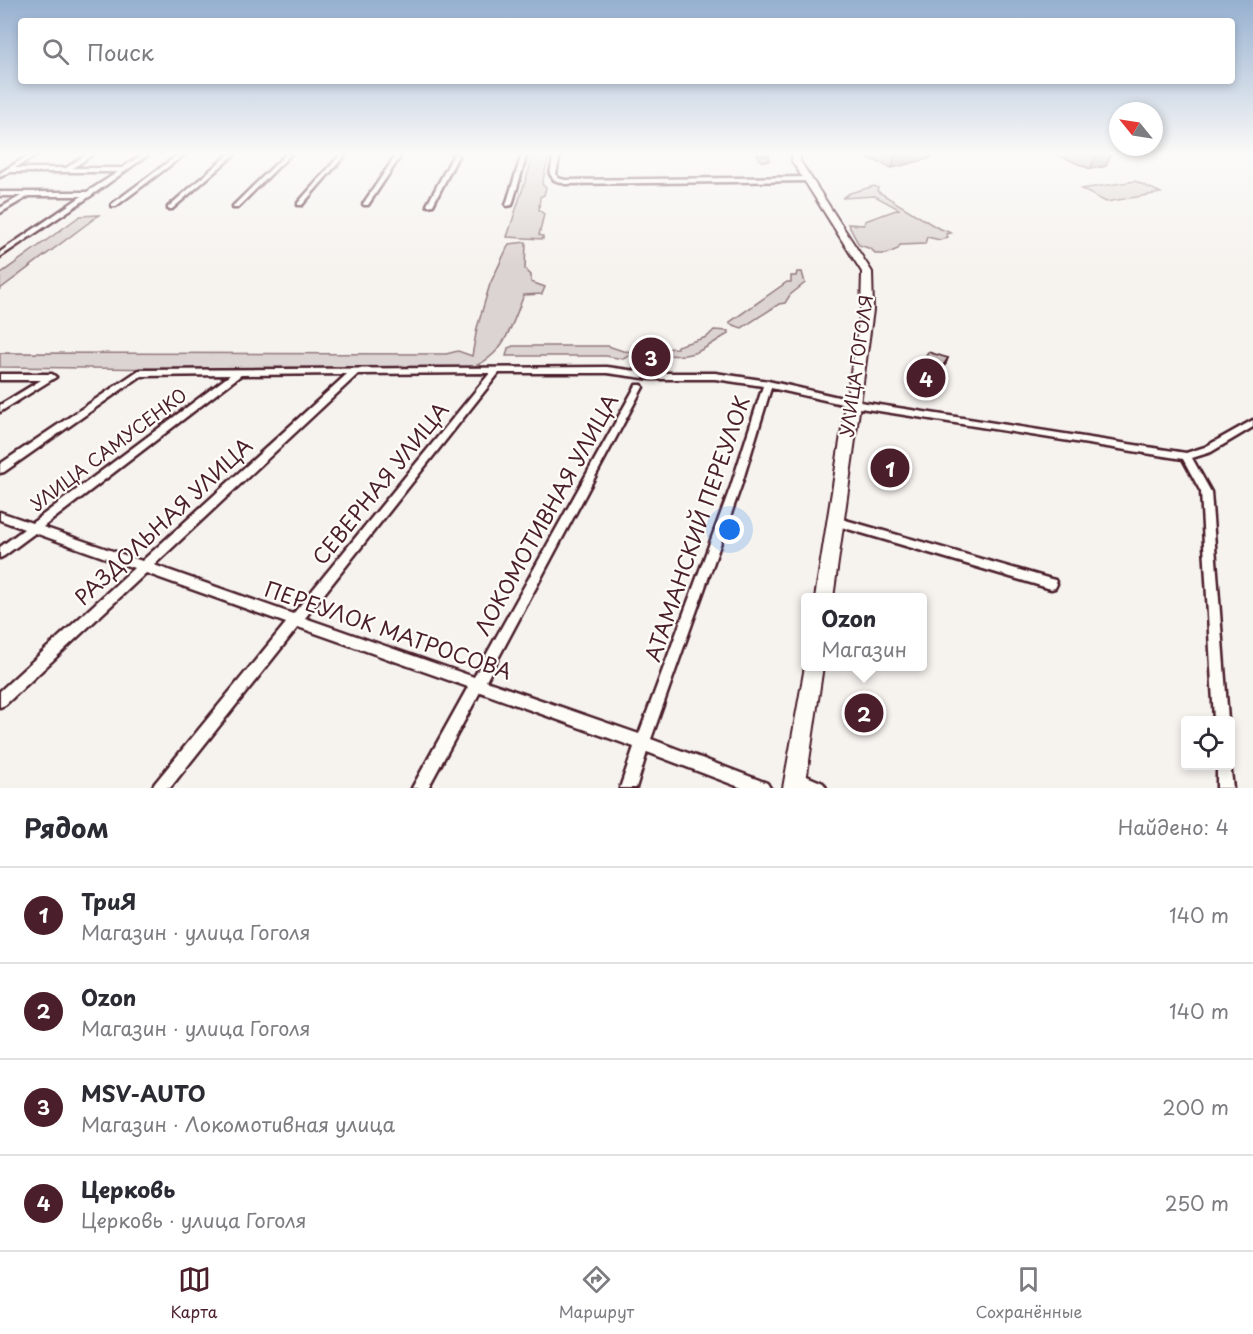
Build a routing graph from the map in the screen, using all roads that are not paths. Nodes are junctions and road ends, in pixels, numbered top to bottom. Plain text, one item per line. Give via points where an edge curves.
1 (95, 191) edge
2 (133, 191) edge
3 (190, 191) edge
4 (252, 191) edge
5 (312, 191) edge
6 (375, 191) edge
7 (438, 191) edge
8 (513, 191) edge
9 (815, 191) edge
10 (0, 194) edge
11 (28, 194) junction
12 (90, 194) junction
13 (300, 204) dead end
14 (366, 204) dead end
15 (114, 205) dead end
16 (430, 205) dead end
17 (509, 205) dead end
18 (236, 207) dead end
19 (170, 208) dead end
20 (0, 211) edge
21 (0, 255) edge
22 (496, 372) junction
23 (238, 373) junction
24 (354, 373) junction
25 (0, 377) edge
26 (768, 384) junction
27 (639, 387) dead end
28 (853, 403) junction
29 (0, 409) edge
30 (1253, 423) edge
31 (1186, 456) junction
32 (0, 469) edge
33 (0, 516) edge
34 (835, 521) junction
35 (33, 528) junction
36 (0, 553) edge
37 (143, 568) junction
38 (1051, 584) dead end
39 (825, 593) edge
40 (296, 620) junction
41 (812, 671) edge
42 (477, 684) junction
43 (0, 700) edge
44 (1221, 716) edge
45 (643, 743) junction
46 (1224, 770) edge
47 (795, 783) edge
48 (160, 788) edge
49 (420, 788) edge
50 (628, 788) edge
51 (762, 788) edge
52 (818, 788) edge
53 (1225, 788) edge

1 - 12 street
2 - 15 street
3 - 19 street
4 - 18 street
5 - 13 street
6 - 14 street
7 - 16 street
8 - 17 street
9 - 28 main road, УЛИЦА ГОГОЛЯ via 867,272 867,310
10 - 11 street
11 - 12 street
11 - 20 street
12 - 21 street
22 - 24 street
22 - 26 street via 607,370 651,376 715,376
22 - 40 street, СЕВЕРНАЯ УЛИЦА
23 - 24 street
23 - 32 street via 139,373
23 - 35 street, УЛИЦА САМУСЕНКО
24 - 37 street, РАЗДОЛЬНАЯ УЛИЦА
25 - 29 street via 52,377
26 - 28 street
26 - 45 street, АТАМАНСКИЙ ПЕРЕУЛОК via 725,523
27 - 42 street, ЛОКОМОТИВНАЯ УЛИЦА
28 - 31 street
28 - 34 main road, УЛИЦА ГОГОЛЯ
30 - 31 street via 1208,450
31 - 44 street via 1206,492
33 - 35 street, ПЕРЕУЛОК МАТРОСОВА
34 - 38 street
34 - 39 main road, УЛИЦА ГОГОЛЯ
35 - 36 street, УЛИЦА САМУСЕНКО
35 - 37 street, ПЕРЕУЛОК МАТРОСОВА
37 - 40 street, ПЕРЕУЛОК МАТРОСОВА
37 - 43 street, РАЗДОЛЬНАЯ УЛИЦА
40 - 42 street, ПЕРЕУЛОК МАТРОСОВА
40 - 48 street, СЕВЕРНАЯ УЛИЦА
41 - 47 main road
42 - 45 street, ПЕРЕУЛОК МАТРОСОВА
42 - 49 street, ЛОКОМОТИВНАЯ УЛИЦА
45 - 50 street, АТАМАНСКИЙ ПЕРЕУЛОК
45 - 51 street, ПЕРЕУЛОК МАТРОСОВА
46 - 53 street
47 - 52 street

